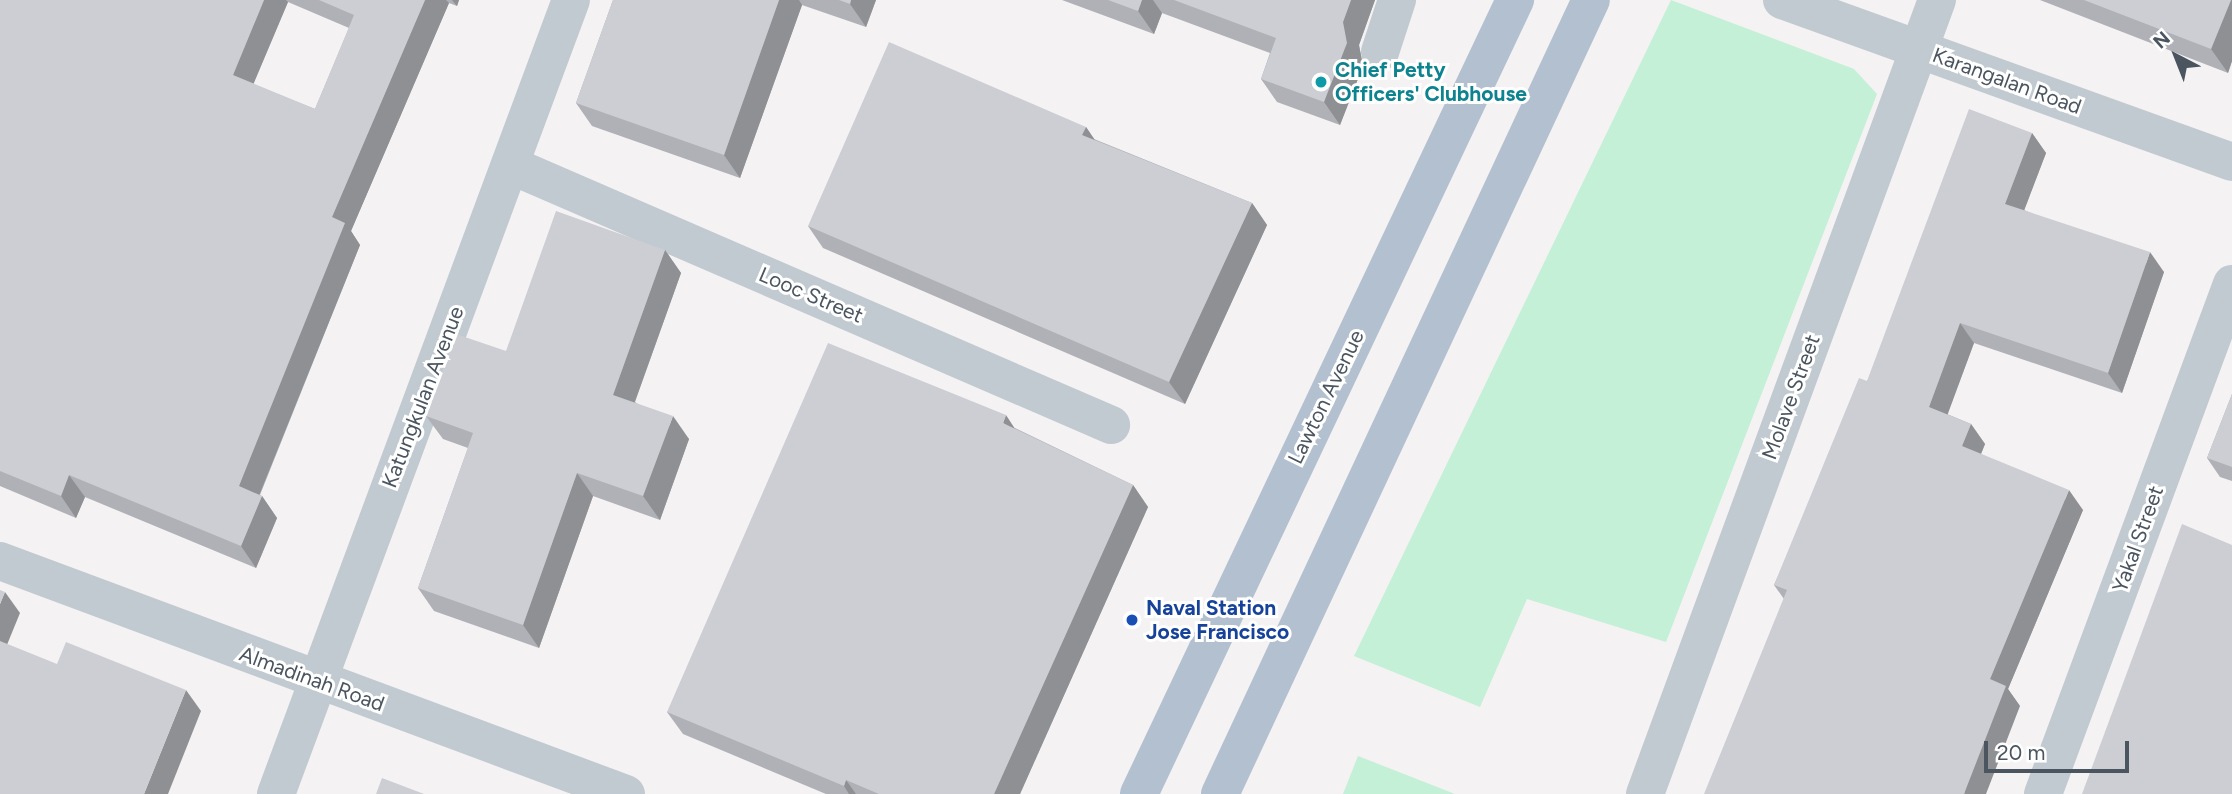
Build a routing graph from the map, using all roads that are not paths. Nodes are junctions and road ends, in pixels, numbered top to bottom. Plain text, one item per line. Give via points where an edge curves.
1 (571, 0) edge
2 (1397, 0) edge
3 (1515, 0) edge
4 (1591, 0) edge
5 (1782, 0) edge
6 (1937, 0) edge
7 (1918, 50) junction
8 (1380, 52) dead end
9 (2232, 162) edge
10 (510, 165) junction
11 (2232, 284) edge
12 (1111, 425) dead end
13 (0, 561) edge
14 (317, 681) junction
15 (276, 794) edge
16 (626, 794) edge
17 (1139, 794) edge
18 (1220, 794) edge
19 (1645, 794) edge
20 (2043, 794) edge

1 - 10 street, Katungkulan Avenue
2 - 8 street
3 - 17 main road, Lawton Avenue
4 - 18 main road
5 - 7 street, Karangalan Road
6 - 7 street, Molave Street
7 - 9 street, Karangalan Road
7 - 19 street, Molave Street
10 - 12 street, Looc Street
10 - 14 street, Katungkulan Avenue
11 - 20 street, Yakal Street
13 - 14 street, Almadinah Road
14 - 15 street, Katungkulan Avenue
14 - 16 street, Almadinah Road

